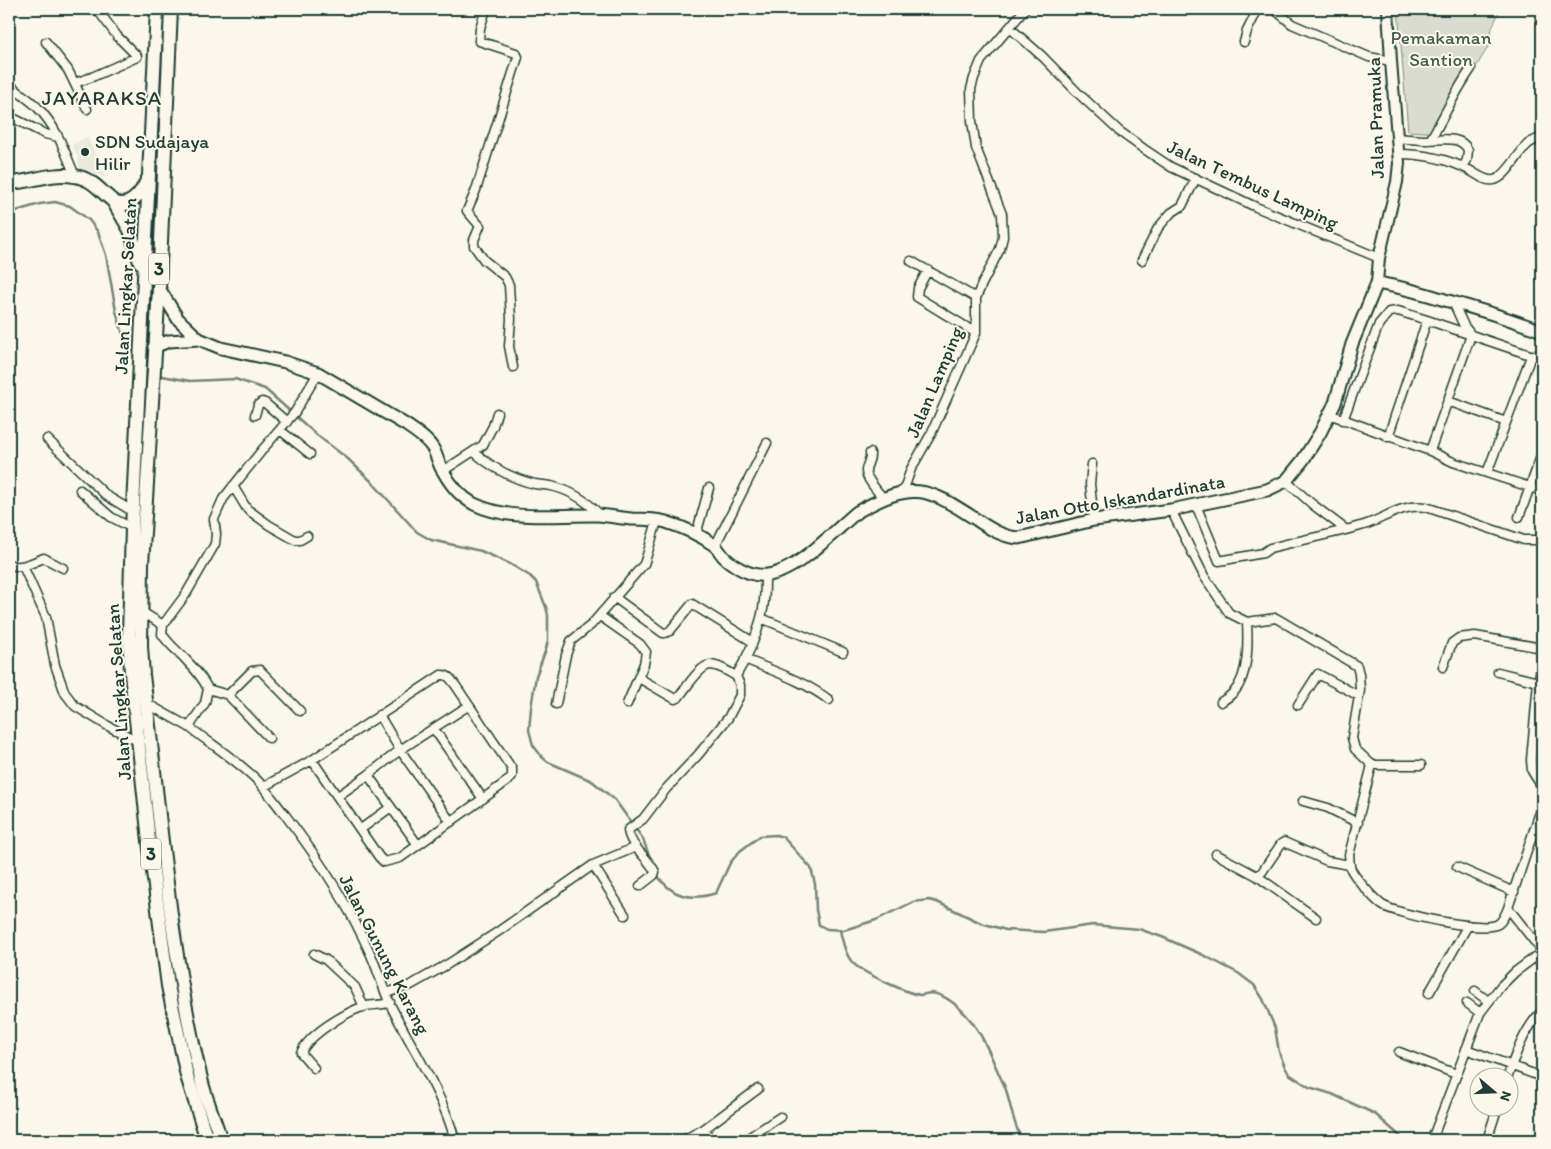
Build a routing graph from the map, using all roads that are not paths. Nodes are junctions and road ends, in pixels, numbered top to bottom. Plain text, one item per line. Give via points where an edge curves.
1 (97, 9) edge
2 (157, 9) edge
3 (171, 9) edge
4 (486, 9) edge
5 (1025, 9) edge
6 (1258, 9) edge
7 (1274, 9) edge
8 (1388, 9) edge
9 (1010, 28) junction
10 (46, 42) dead end
11 (1244, 42) dead end
12 (1390, 61) junction
13 (1471, 69) dead end
14 (9, 83) edge
15 (75, 83) junction
16 (88, 109) dead end
17 (9, 116) edge
18 (58, 137) junction
19 (1542, 137) edge
20 (1397, 138) junction
21 (1430, 140) junction
22 (1398, 154) junction
23 (1464, 167) junction
24 (148, 175) junction
25 (75, 176) junction
26 (1196, 178) junction
27 (9, 183) edge
28 (113, 201) junction
29 (1379, 258) junction
30 (1142, 260) dead end
31 (912, 261) dead end
32 (928, 270) junction
33 (144, 282) junction
34 (1377, 283) junction
35 (159, 288) junction
36 (976, 298) junction
37 (1454, 302) junction
38 (1427, 320) junction
39 (1542, 331) edge
40 (976, 333) junction
41 (1471, 335) junction
42 (199, 339) junction
43 (154, 347) junction
44 (1542, 354) edge
45 (1530, 356) junction
46 (1542, 359) edge
47 (513, 367) dead end
48 (318, 373) junction
49 (1448, 401) junction
50 (497, 413) dead end
51 (1330, 414) junction
52 (255, 415) dead end
53 (291, 417) junction
54 (1343, 420) junction
55 (1506, 422) junction
56 (280, 430) junction
57 (1388, 437) junction
58 (47, 439) dead end
59 (767, 443) dead end
60 (474, 452) junction
61 (1430, 452) junction
62 (870, 453) dead end
63 (310, 454) dead end
64 (1542, 454) edge
65 (1092, 464) dead end
66 (443, 471) junction
67 (1488, 473) junction
68 (1286, 481) junction
69 (233, 486) junction
70 (709, 488) dead end
71 (1530, 488) junction
72 (80, 490) dead end
73 (1542, 491) edge
74 (903, 492) junction
75 (884, 499) junction
76 (1196, 504) junction
77 (1171, 510) junction
78 (132, 511) junction
79 (597, 516) junction
80 (1519, 517) dead end
81 (657, 520) junction
82 (1094, 520) junction
83 (132, 528) junction
84 (1345, 530) junction
85 (696, 535) junction
86 (307, 536) dead end
87 (1542, 540) edge
88 (715, 546) junction
89 (9, 564) edge
90 (23, 566) junction
91 (63, 568) dead end
92 (765, 575) junction
93 (614, 597) junction
94 (142, 612) junction
95 (600, 616) junction
96 (761, 618) junction
97 (1247, 622) junction
98 (162, 625) junction
99 (753, 642) junction
100 (1542, 648) edge
101 (843, 652) dead end
102 (745, 659) junction
103 (1542, 666) edge
104 (1443, 667) dead end
105 (1498, 672) dead end
106 (736, 676) junction
107 (639, 678) junction
108 (1538, 682) junction
109 (208, 689) junction
110 (228, 694) junction
111 (1359, 696) junction
112 (829, 700) dead end
113 (1221, 702) dead end
114 (146, 703) junction
115 (556, 704) dead end
116 (628, 704) dead end
117 (1298, 705) dead end
118 (468, 706) junction
119 (300, 711) dead end
120 (378, 715) junction
121 (189, 727) junction
122 (434, 728) junction
123 (269, 738) dead end
124 (138, 741) junction
125 (400, 750) junction
126 (312, 760) junction
127 (1372, 765) junction
128 (1422, 765) dead end
129 (368, 775) junction
130 (263, 787) junction
131 (1542, 788) edge
132 (338, 796) junction
133 (483, 799) junction
134 (1303, 801) dead end
135 (1542, 806) edge
136 (392, 807) junction
137 (451, 822) junction
138 (1358, 823) junction
139 (361, 829) junction
140 (418, 845) junction
141 (636, 847) junction
142 (1216, 854) dead end
143 (594, 865) junction
144 (1350, 865) junction
145 (1457, 867) dead end
146 (1257, 876) junction
147 (640, 886) dead end
148 (1514, 892) junction
149 (1508, 908) junction
150 (625, 916) dead end
151 (1316, 918) dead end
152 (1468, 925) junction
153 (1542, 951) edge
154 (314, 954) dead end
155 (175, 984) junction
156 (1476, 991) dead end
157 (386, 993) junction
158 (1429, 993) dead end
159 (1488, 1001) junction
160 (390, 1002) junction
161 (1467, 1003) dead end
162 (364, 1007) junction
163 (1542, 1011) edge
164 (1480, 1013) junction
165 (1466, 1049) junction
166 (1400, 1052) dead end
167 (1512, 1065) junction
168 (314, 1068) dead end
169 (1456, 1074) junction
170 (1542, 1077) edge
171 (758, 1089) dead end
172 (1495, 1116) edge
173 (780, 1117) dead end
174 (704, 1129) junction
175 (207, 1140) edge
176 (221, 1140) edge
177 (455, 1140) edge
178 (683, 1140) edge
179 (710, 1140) edge
180 (745, 1140) edge
181 (1437, 1140) edge
182 (1487, 1140) edge

1 - 15 street via 137,57
2 - 24 main road, 3
3 - 35 main road, Jalan Lingkar Selatan / 3
4 - 47 street via 478,42 516,53 518,57 467,210 480,226 473,243 476,250 505,277 509,285 509,346
5 - 9 street, Jalan Lamping
6 - 11 street
7 - 12 street via 1292,24 1369,57
8 - 12 street, Jalan Pramuka
9 - 26 street, Jalan Tembus Lamping via 1119,131 1171,167
9 - 36 street, Jalan Lamping via 981,61 972,89 976,148 1003,224 1000,249
10 - 15 street
12 - 20 street, Jalan Pramuka
13 - 21 street
14 - 18 street via 38,108
15 - 16 street
17 - 18 street
18 - 25 street
19 - 23 street via 1529,144 1494,181
20 - 21 street
20 - 22 street, Jalan Pramuka
21 - 23 street via 1450,139 1464,144 1468,150
22 - 23 street via 1432,156
22 - 29 street, Jalan Pramuka via 1396,182
24 - 28 main road via 140,194 133,200 122,204
24 - 33 main road, Jalan Lingkar Selatan / 3
25 - 27 main road via 50,175
25 - 28 main road via 92,182
26 - 29 street, Jalan Tembus Lamping
26 - 30 street via 1182,206 1158,228
28 - 33 main road via 130,230
29 - 34 street, Jalan Pramuka
31 - 32 street
32 - 36 street
32 - 40 street via 917,297
33 - 78 main road, Jalan Lingkar Selatan / 3
34 - 37 main road
34 - 51 main road, Jalan Otto Iskandardinata via 1352,344
35 - 42 main road via 178,319
35 - 43 main road, Jalan Lingkar Selatan / 3
36 - 40 street, Jalan Lamping
37 - 39 main road
37 - 41 street
38 - 41 street
38 - 54 street via 1393,311 1382,318
38 - 57 street
40 - 74 street, Jalan Lamping
41 - 45 street
41 - 49 street
42 - 43 main road via 169,341
42 - 48 main road via 221,348
43 - 94 main road, Jalan Lingkar Selatan / 3
44 - 45 street
45 - 46 street
45 - 55 street
48 - 53 street
48 - 66 main road via 419,434 432,447
49 - 55 street
49 - 61 street
50 - 60 street via 483,445
51 - 54 street
51 - 68 main road, Jalan Otto Iskandardinata via 1304,460
52 - 53 street via 262,402
53 - 56 street
54 - 57 street
55 - 67 street
56 - 63 street
56 - 69 street
57 - 61 street
58 - 78 street via 107,496
59 - 88 street
60 - 66 street
60 - 79 street via 505,472 581,499 592,507
61 - 67 street
62 - 75 street via 866,475
64 - 71 street
65 - 82 street via 1090,484
66 - 79 main road via 459,493 483,507 530,516
67 - 71 street
68 - 76 main road, Jalan Otto Iskandardinata via 1268,490
68 - 84 street
69 - 86 street via 247,509 269,525 295,540
69 - 98 street via 215,513 216,539 211,550 186,594
70 - 85 street
71 - 73 street
71 - 80 street
72 - 83 street via 110,516
74 - 75 main road, Jalan Otto Iskandardinata
74 - 82 main road, Jalan Otto Iskandardinata via 920,491 940,498 990,529 1010,537 1028,536
75 - 92 main road, Jalan Otto Iskandardinata via 857,512 790,568
76 - 77 main road, Jalan Otto Iskandardinata
76 - 84 street via 1219,561 1263,554 1270,548
77 - 82 main road, Jalan Otto Iskandardinata
77 - 97 street via 1204,576 1225,609
78 - 83 main road, Jalan Lingkar Selatan / 3
79 - 81 main road
81 - 85 main road
81 - 93 street via 644,564
83 - 124 main road, Jalan Lingkar Selatan / 3 via 129,635
84 - 87 street via 1405,507 1416,506 1524,540
85 - 88 main road
88 - 92 main road via 725,559 746,571
89 - 90 street
90 - 91 street via 44,558
90 - 124 street via 46,617 55,665 65,693 75,706
92 - 96 street
93 - 95 street
93 - 99 street via 663,633 670,631 692,604
94 - 98 street
94 - 114 main road, Jalan Lingkar Selatan / 3
95 - 107 street via 644,648 646,659
95 - 115 street via 570,644
96 - 99 street
96 - 101 street
97 - 111 street via 1276,618 1354,664 1360,674
97 - 113 street via 1246,663 1235,691
98 - 109 street via 164,638
99 - 102 street
100 - 104 street via 1475,636 1459,638 1452,643
102 - 106 street
102 - 112 street
103 - 108 street
105 - 108 street
106 - 107 street via 716,666 706,666 675,699
106 - 141 street via 740,695 728,718 644,819 628,830
107 - 116 street
108 - 131 street via 1530,760
109 - 110 street
109 - 121 street via 205,703
110 - 119 street via 257,669
110 - 123 street
111 - 117 street via 1318,674
111 - 127 street via 1353,741 1355,749
114 - 121 street, Jalan Gunung Karang
114 - 155 main road, Jalan Lingkar Selatan / 3 via 171,920
118 - 120 street via 449,676 441,675
118 - 122 street
118 - 133 street via 512,769 509,780
120 - 125 street
120 - 126 street
121 - 130 street, Jalan Gunung Karang
122 - 125 street
122 - 133 street
124 - 155 main road, Jalan Lingkar Selatan / 3 via 149,841
125 - 129 street
125 - 137 street
126 - 130 street
126 - 132 street
127 - 128 street
127 - 138 street
129 - 132 street
129 - 136 street
130 - 157 street, Jalan Gunung Karang via 319,862 359,930
132 - 139 street
133 - 137 street
134 - 138 street via 1328,808
135 - 148 street
136 - 139 street
136 - 140 street
137 - 140 street
138 - 144 street
139 - 140 street via 384,862 400,858
141 - 143 street
141 - 147 street via 655,872
142 - 146 street
143 - 150 street
143 - 157 street via 448,964 411,985
144 - 146 street via 1327,861 1284,842
144 - 152 street via 1387,908
145 - 148 street
146 - 151 street
148 - 149 street
149 - 152 street via 1498,925
149 - 153 street
152 - 158 street
153 - 159 street via 1515,972
154 - 162 street via 326,960 355,987
155 - 175 main road, Jalan Lingkar Selatan / 3 via 188,1076
155 - 176 main road, Jalan Lingkar Selatan / 3
156 - 159 street
157 - 160 street, Jalan Gunung Karang
159 - 164 street
160 - 162 street
160 - 177 street, Jalan Gunung Karang via 429,1076
161 - 164 street
162 - 168 street via 338,1019 302,1051 302,1056
163 - 167 street via 1530,1026
164 - 165 street
165 - 167 street
165 - 169 street
166 - 169 street
167 - 170 street
169 - 181 street via 1434,1134
171 - 174 street
172 - 182 street
173 - 180 street
174 - 178 street
174 - 179 street

